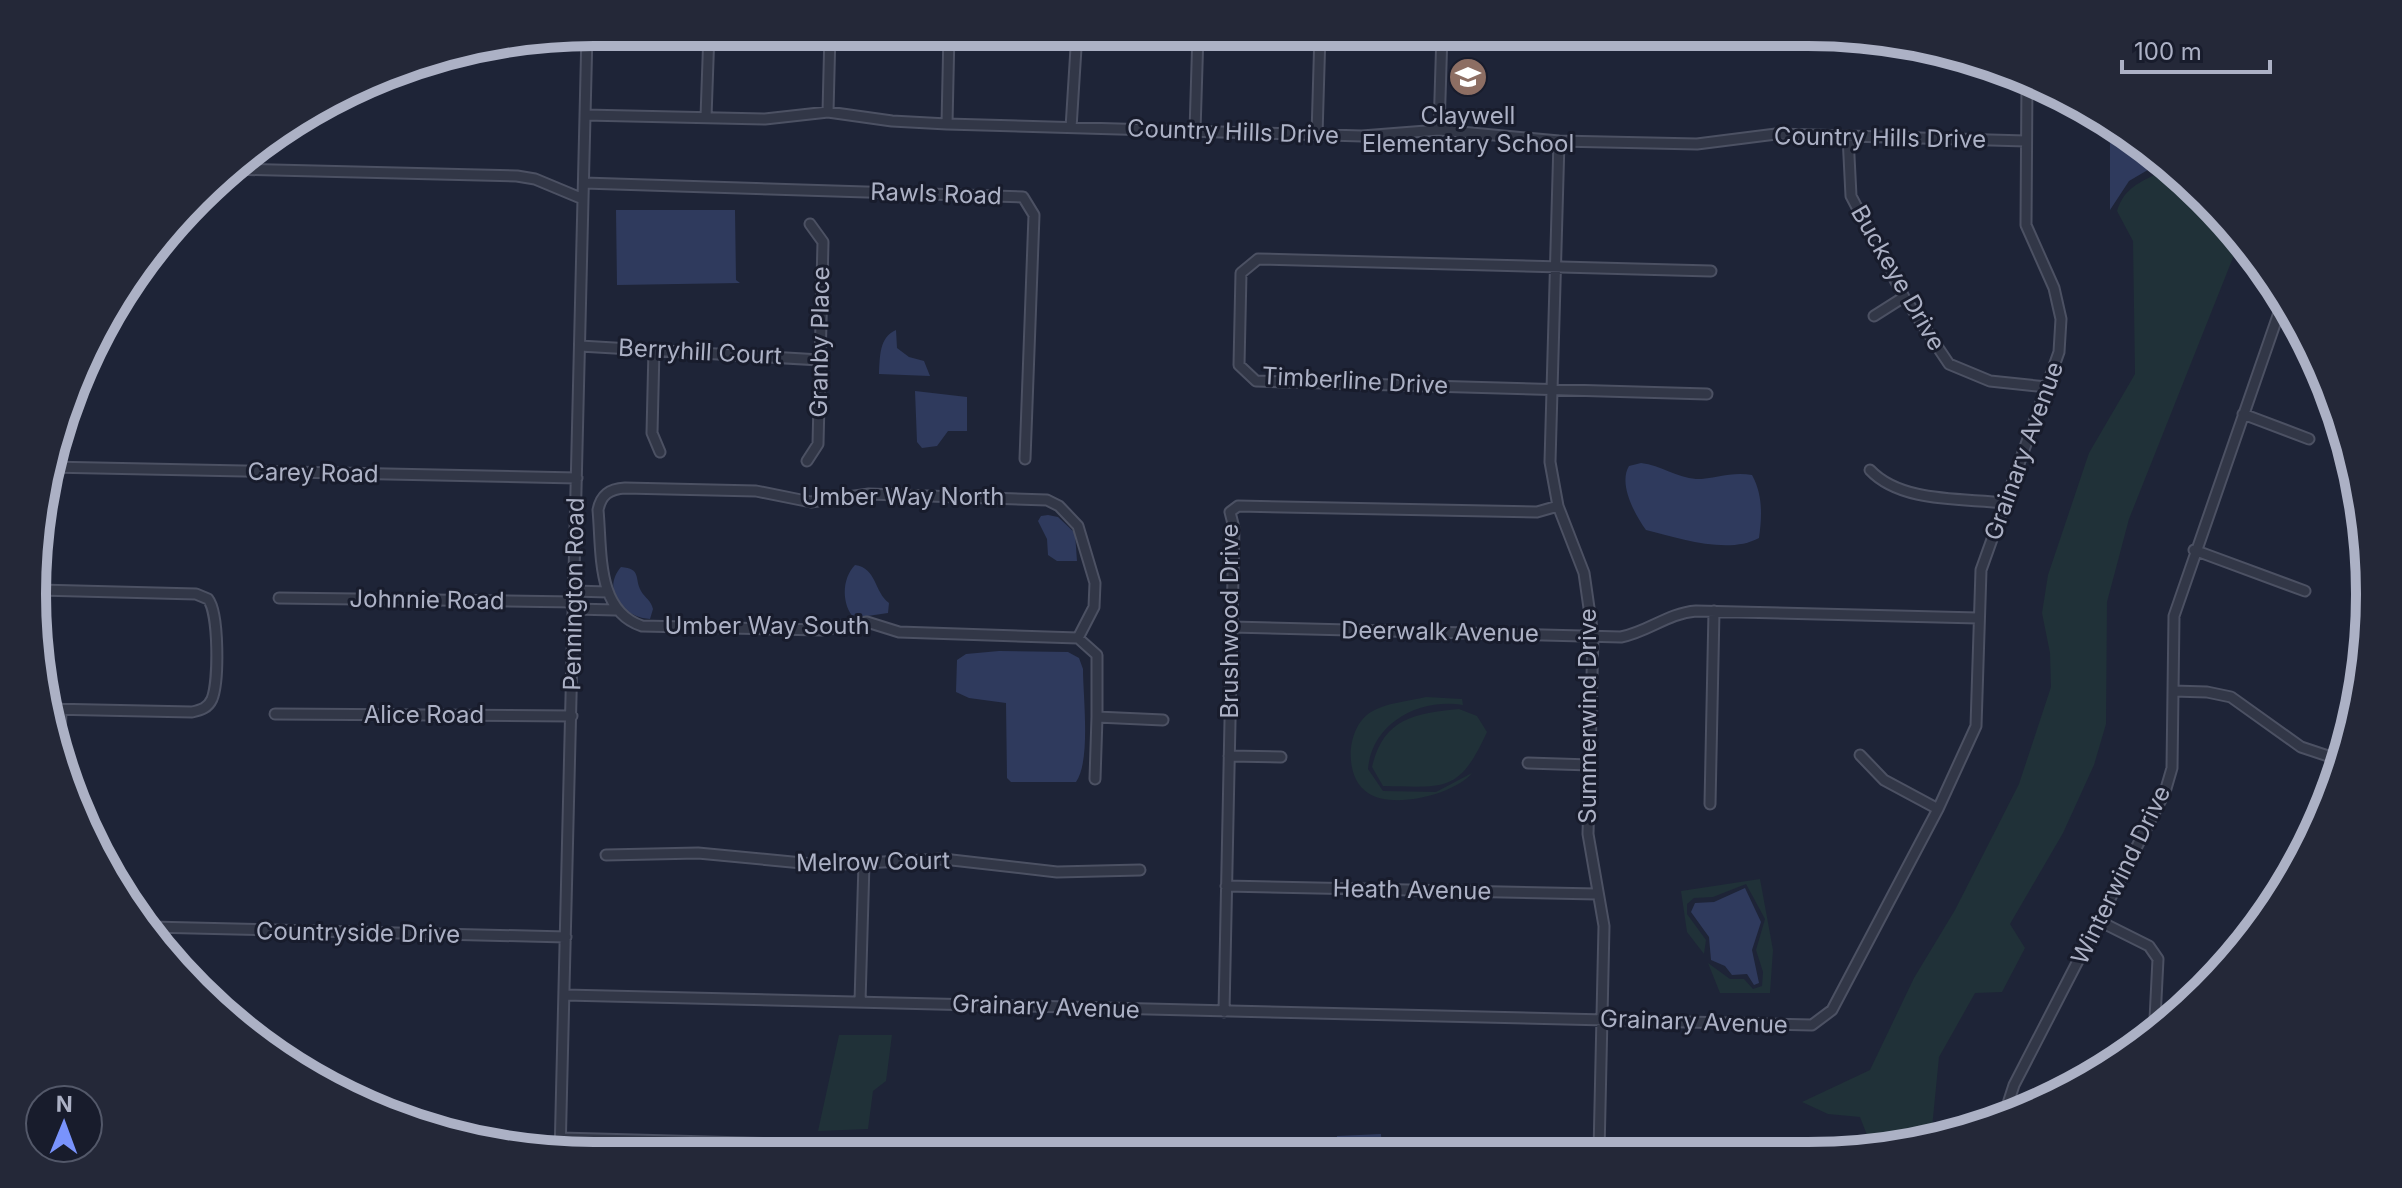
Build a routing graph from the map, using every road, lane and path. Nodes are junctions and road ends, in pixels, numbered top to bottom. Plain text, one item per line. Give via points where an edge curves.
1 (587, 46) edge
2 (709, 46) edge
3 (830, 46) edge
4 (949, 46) edge
5 (1076, 46) edge
6 (1198, 46) edge
7 (1320, 46) edge
8 (1442, 46) edge
9 (2027, 92) edge
10 (828, 112) junction
11 (585, 115) junction
12 (706, 117) junction
13 (947, 124) junction
14 (1071, 128) junction
15 (1439, 130) junction
16 (1195, 131) junction
17 (1317, 135) junction
18 (1848, 136) junction
19 (1559, 141) junction
20 (2026, 141) junction
21 (248, 169) edge
22 (584, 183) junction
23 (583, 199) junction
24 (810, 224) dead end
25 (1555, 267) junction
26 (1711, 271) dead end
27 (1904, 297) junction
28 (2279, 313) edge
29 (1874, 316) dead end
30 (580, 346) junction
31 (654, 349) junction
32 (820, 360) junction
33 (2047, 387) junction
34 (1551, 389) junction
35 (1707, 394) dead end
36 (2243, 414) junction
37 (2309, 439) dead end
38 (660, 452) dead end
39 (1025, 459) dead end
40 (807, 461) dead end
41 (62, 467) edge
42 (1870, 470) dead end
43 (577, 478) junction
44 (2005, 503) junction
45 (1558, 506) junction
46 (2194, 550) junction
47 (46, 590) edge
48 (2305, 591) dead end
49 (607, 592) junction
50 (279, 598) dead end
51 (575, 601) junction
52 (615, 610) junction
53 (1714, 611) junction
54 (1978, 618) junction
55 (1232, 627) junction
56 (1593, 636) junction
57 (1078, 638) junction
58 (2173, 691) junction
59 (61, 709) joint
60 (275, 714) dead end
61 (572, 716) junction
62 (61, 717) edge
63 (1097, 717) junction
64 (1163, 720) dead end
65 (1860, 755) dead end
66 (1229, 756) junction
67 (1281, 757) dead end
68 (2331, 757) edge
69 (1528, 763) dead end
70 (1590, 765) junction
71 (1095, 779) dead end
72 (1710, 804) dead end
73 (1938, 809) junction
74 (606, 855) dead end
75 (864, 863) junction
76 (1140, 870) dead end
77 (1226, 886) junction
78 (1597, 894) junction
79 (2099, 921) junction
80 (158, 927) edge
81 (566, 937) junction
82 (565, 995) junction
83 (860, 1002) junction
84 (1224, 1012) junction
85 (2155, 1018) edge
86 (1602, 1020) junction
87 (2008, 1104) edge
88 (561, 1138) junction
89 (561, 1141) edge
90 (692, 1142) edge
91 (1599, 1142) edge

1 - 11 street, Pennington Road
2 - 12 street
3 - 10 street
4 - 13 street
5 - 14 street
6 - 16 street
7 - 17 street
8 - 15 street
9 - 20 street, Grainary Avenue
10 - 12 street, Country Hills Drive via 765,119
10 - 13 street, Country Hills Drive
11 - 12 street, Country Hills Drive
11 - 22 street, Pennington Road
13 - 14 street, Country Hills Drive
14 - 16 street, Country Hills Drive
15 - 17 street, Country Hills Drive
15 - 19 street, Country Hills Drive
16 - 17 street, Country Hills Drive
18 - 19 street, Country Hills Drive via 1776,134 1697,144
18 - 20 street, Country Hills Drive
18 - 27 street, Buckeye Drive via 1851,196
19 - 25 street, Summerwind Drive
20 - 33 street, Grainary Avenue via 2026,225 2054,288 2061,319 2059,352
21 - 23 street via 517,176
22 - 23 street, Pennington Road
22 - 39 street, Rawls Road via 1023,197 1034,215
23 - 30 street, Pennington Road
24 - 32 street, Granby Place via 823,242
25 - 26 street, Timberline Drive
25 - 34 street, Summerwind Drive
25 - 34 street, Timberline Drive via 1258,259 1241,273 1239,365 1256,381
27 - 29 street
27 - 33 street, Buckeye Drive via 1949,364 1990,381
28 - 36 street, Winterwind Drive
30 - 31 street, Berryhill Court
30 - 43 street, Pennington Road
31 - 32 street, Berryhill Court
31 - 38 street via 652,433
32 - 40 street, Granby Place via 818,444
33 - 44 street, Grainary Avenue
34 - 35 street, Timberline Drive
34 - 45 street, Summerwind Drive via 1550,462
36 - 37 street
36 - 46 street, Winterwind Drive
41 - 43 street, Carey Road
42 - 44 street via 1899,491
43 - 51 street, Pennington Road
44 - 54 street, Grainary Avenue via 1981,570
45 - 55 street, Brushwood Drive via 1537,512 1238,506 1230,512
45 - 56 street, Summerwind Drive via 1584,573
46 - 48 street
46 - 58 street, Winterwind Drive via 2174,616
47 - 59 street via 196,594 208,599 216,617 214,688 204,709
49 - 51 street
49 - 52 street
49 - 57 street, Umber Way North via 598,510 605,493 615,489 756,491 811,502 869,494 1032,497 1059,506 1084,538 1096,594
50 - 51 street, Johnnie Road
51 - 52 street
51 - 61 street, Pennington Road
52 - 57 street, Umber Way South via 642,626 821,630 867,622 899,632
53 - 54 street, Deerwalk Avenue
53 - 56 street, Deerwalk Avenue via 1678,612 1635,634
53 - 72 street
54 - 73 street, Grainary Avenue via 1976,726
55 - 56 street, Deerwalk Avenue
55 - 66 street, Brushwood Drive
56 - 70 street, Summerwind Drive
57 - 63 street via 1097,655
58 - 68 street via 2231,697 2301,747
58 - 79 street, Winterwind Drive via 2172,768 2165,792
59 - 62 street
60 - 61 street, Alice Road
61 - 81 street, Pennington Road
63 - 64 street
63 - 71 street
65 - 73 street via 1884,780
66 - 67 street
66 - 77 street, Brushwood Drive
69 - 70 street
70 - 78 street, Summerwind Drive via 1588,834
73 - 86 street, Grainary Avenue via 1832,1010 1812,1025
74 - 75 street, Melrow Court via 676,853 787,864
75 - 76 street, Melrow Court via 943,859 1057,872
75 - 83 street
77 - 78 street, Heath Avenue
77 - 84 street, Brushwood Drive
78 - 86 street, Summerwind Drive via 1604,926
79 - 85 street via 2149,946 2158,959
79 - 87 street, Winterwind Drive
80 - 81 street, Countryside Drive
81 - 82 street, Pennington Road
82 - 83 street, Grainary Avenue
82 - 88 street, Pennington Road
83 - 84 street, Grainary Avenue
84 - 86 street, Grainary Avenue
86 - 91 street, Summerwind Drive
88 - 89 street, Pennington Road
88 - 90 street

